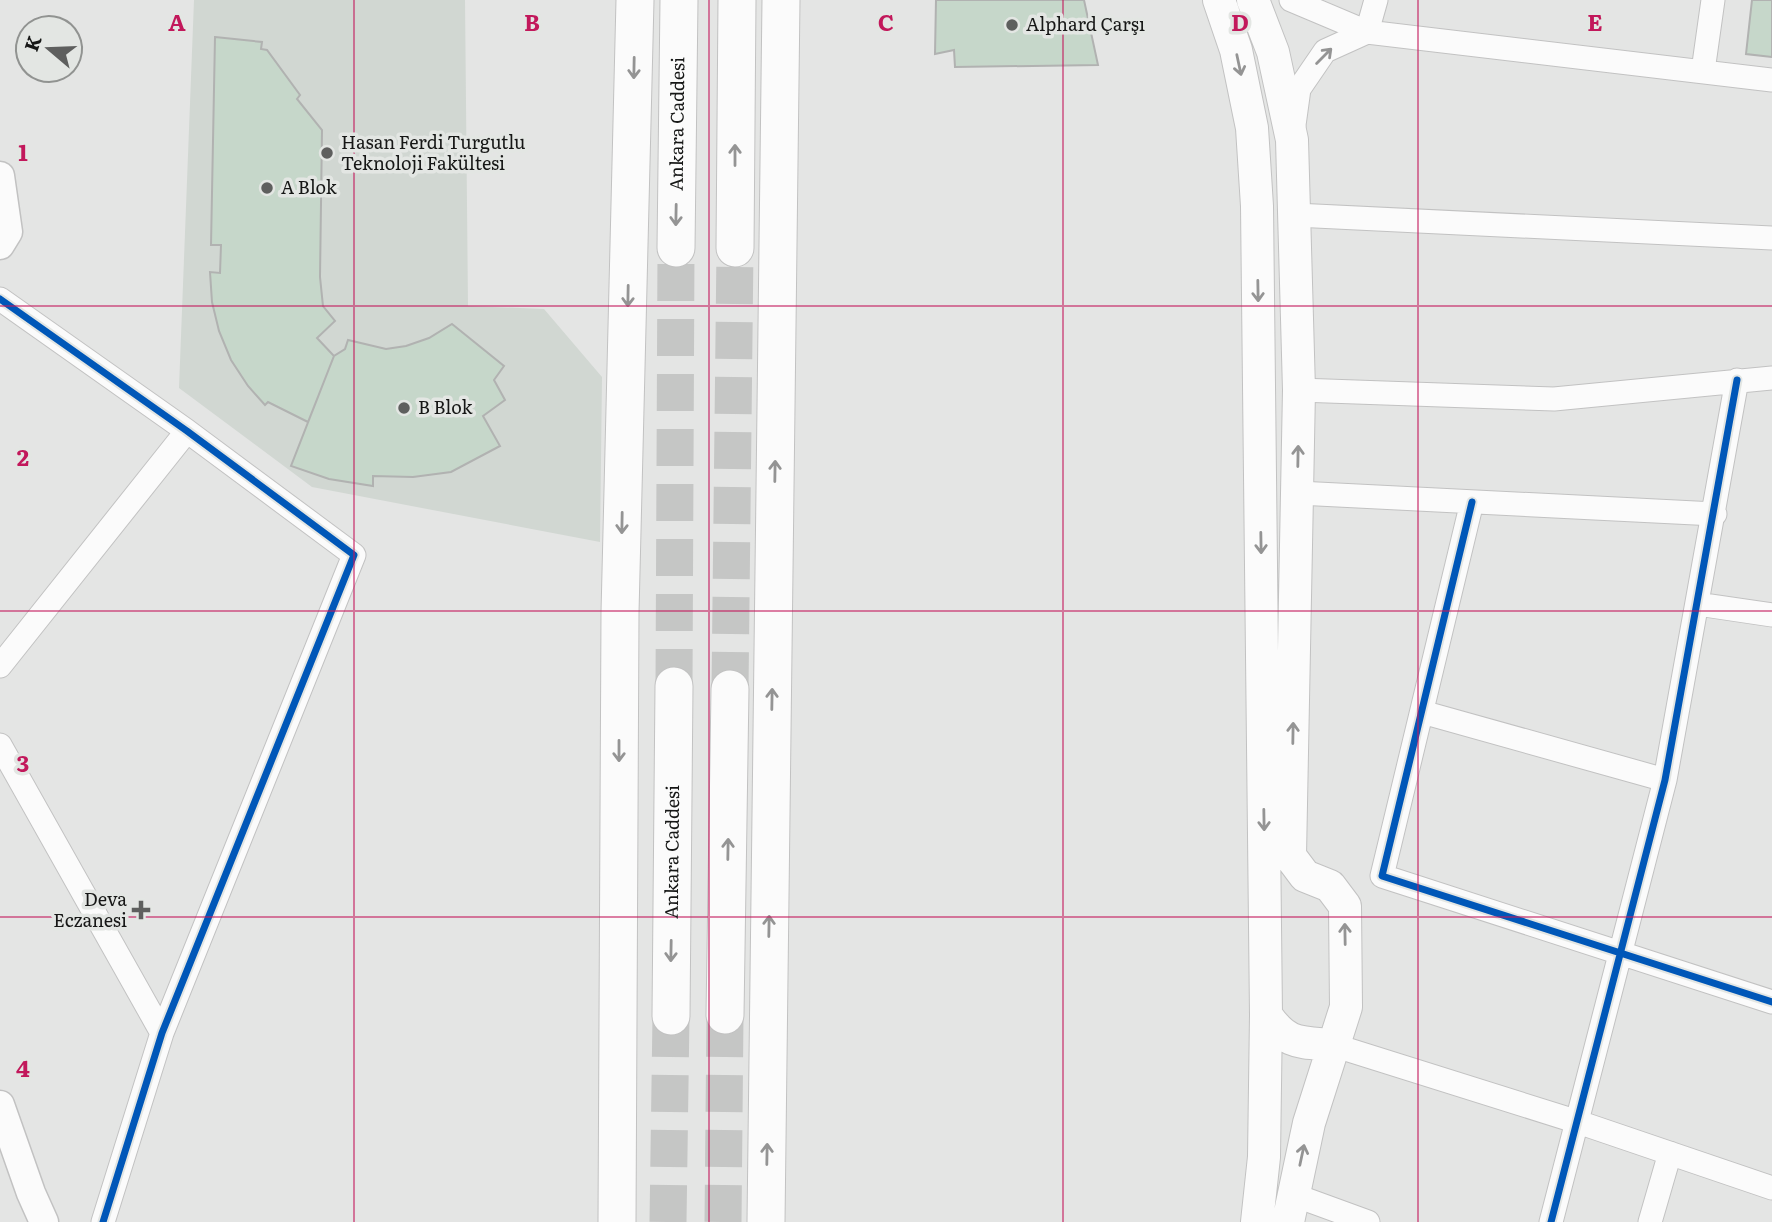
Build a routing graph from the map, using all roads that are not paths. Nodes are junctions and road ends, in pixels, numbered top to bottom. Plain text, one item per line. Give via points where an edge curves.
1 (635, 0) edge
2 (679, 0) edge
3 (737, 0) edge
4 (781, 0) edge
5 (1219, 0) edge
6 (1254, 0) edge
7 (1291, 0) edge
8 (1376, 0) edge
9 (1713, 0) edge
10 (1367, 32) junction
11 (1703, 71) junction
12 (1772, 80) edge
13 (1292, 140) junction
14 (0, 176) edge
15 (1295, 215) junction
16 (1772, 238) edge
17 (0, 244) edge
18 (676, 248) tunnel mouth
19 (735, 248) tunnel mouth
20 (0, 299) edge
21 (1772, 378) edge
22 (1737, 380) junction
23 (1299, 390) junction
24 (187, 431) junction
25 (1298, 493) junction
26 (1472, 502) junction
27 (1715, 514) junction
28 (1698, 604) junction
29 (1772, 615) edge
30 (0, 666) edge
31 (674, 686) tunnel mouth
32 (730, 689) tunnel mouth
33 (1422, 712) junction
34 (0, 745) edge
35 (1665, 780) junction
36 (1305, 876) junction
37 (1265, 902) junction
38 (1621, 955) junction
39 (1772, 1002) edge
40 (725, 1015) tunnel mouth
41 (1266, 1015) junction
42 (671, 1016) tunnel mouth
43 (162, 1033) junction
44 (1333, 1045) junction
45 (0, 1105) edge
46 (1578, 1122) junction
47 (1670, 1153) junction
48 (1772, 1188) edge
49 (31, 1193) junction
50 (1291, 1208) edge
51 (26, 1222) edge
52 (44, 1222) edge
53 (103, 1222) edge
54 (617, 1222) edge
55 (766, 1222) edge
56 (1257, 1222) edge
57 (1368, 1222) edge
58 (1551, 1222) edge
59 (1650, 1222) edge

1 -> 54 highway via 620,613
2 -> 18 highway, Ankara Caddesi
19 -> 3 highway
55 -> 4 highway
5 -> 37 main road via 1236,50 1252,128 1257,206
6 - 13 main road via 1273,52
7 - 10 street
8 - 10 street
9 - 11 street
10 - 11 street
13 -> 10 street via 1299,89 1325,51
11 - 12 street
13 - 15 main road
14 - 17 street via 8,232
15 - 16 street
15 - 23 main road
20 - 24 street
21 - 22 street
22 - 23 street via 1554,399
22 - 27 street
25 -> 23 main road
24 - 30 street
24 - 43 street via 354,555
25 - 26 street
36 -> 25 main road via 1290,856
26 - 27 street
26 - 33 street
27 - 28 street
28 - 29 street
28 - 35 street
31 -> 42 highway, Ankara Caddesi
40 -> 32 highway
33 - 35 street
33 - 38 street via 1382,876
34 - 43 street
35 - 38 street
36 - 37 main road via 1280,883
44 -> 36 main road via 1346,1007 1345,906 1330,886
37 - 41 main road
38 - 39 street
38 - 46 street
41 - 44 main road via 1278,1032 1296,1042
41 - 56 main road via 1264,1157
43 - 53 street
44 - 46 street
50 -> 44 main road via 1309,1123
45 - 49 street
46 - 47 street
46 - 58 street
47 - 48 street
47 - 59 street
49 - 51 street
49 - 52 street
50 - 57 street

